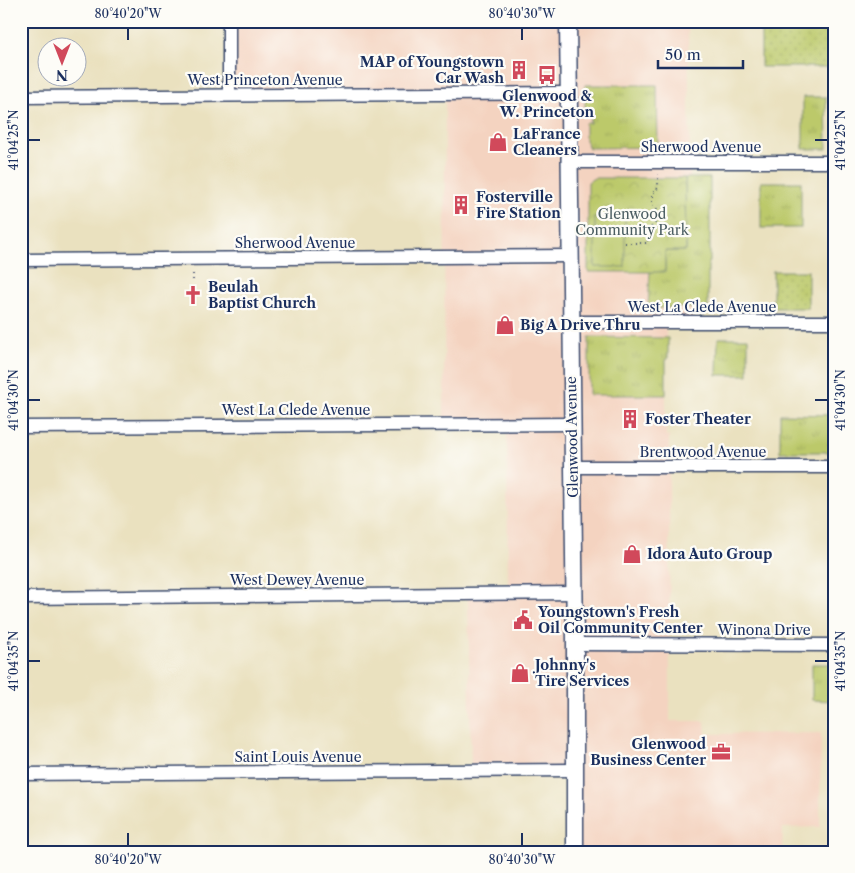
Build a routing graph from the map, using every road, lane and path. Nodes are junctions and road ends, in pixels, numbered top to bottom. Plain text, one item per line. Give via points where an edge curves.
1 (229, 21) edge
2 (568, 21) edge
3 (568, 93) junction
4 (229, 96) junction
5 (21, 97) edge
6 (569, 162) junction
7 (658, 162) junction
8 (834, 162) edge
9 (626, 243) dead end
10 (570, 256) junction
11 (21, 260) edge
12 (193, 274) dead end
13 (193, 283) dead end
14 (571, 322) junction
15 (834, 322) edge
16 (571, 424) junction
17 (21, 427) edge
18 (572, 467) junction
19 (834, 467) edge
20 (573, 594) junction
21 (21, 598) edge
22 (575, 644) junction
23 (834, 645) edge
24 (574, 770) junction
25 (21, 774) edge
26 (575, 852) edge

1 - 4 street
2 - 3 main road, Glenwood Avenue
3 - 4 street, West Princeton Avenue
3 - 6 main road, Glenwood Avenue
4 - 5 street, West Princeton Avenue
6 - 7 street, Sherwood Avenue
6 - 10 main road, Glenwood Avenue
7 - 8 street, Sherwood Avenue
7 - 9 path via 658,188 652,194 652,204 663,214 648,231 648,243
10 - 11 street, Sherwood Avenue
10 - 14 main road, Glenwood Avenue
12 - 13 path
14 - 15 street, West La Clede Avenue
14 - 16 main road, Glenwood Avenue
16 - 17 street, West La Clede Avenue
16 - 18 main road, Glenwood Avenue
18 - 19 street, Brentwood Avenue
18 - 20 main road, Glenwood Avenue
20 - 21 street, West Dewey Avenue
20 - 22 main road, Glenwood Avenue
22 - 23 street, Winona Drive
22 - 24 main road, Glenwood Avenue
24 - 25 street, Saint Louis Avenue
24 - 26 main road, Glenwood Avenue

